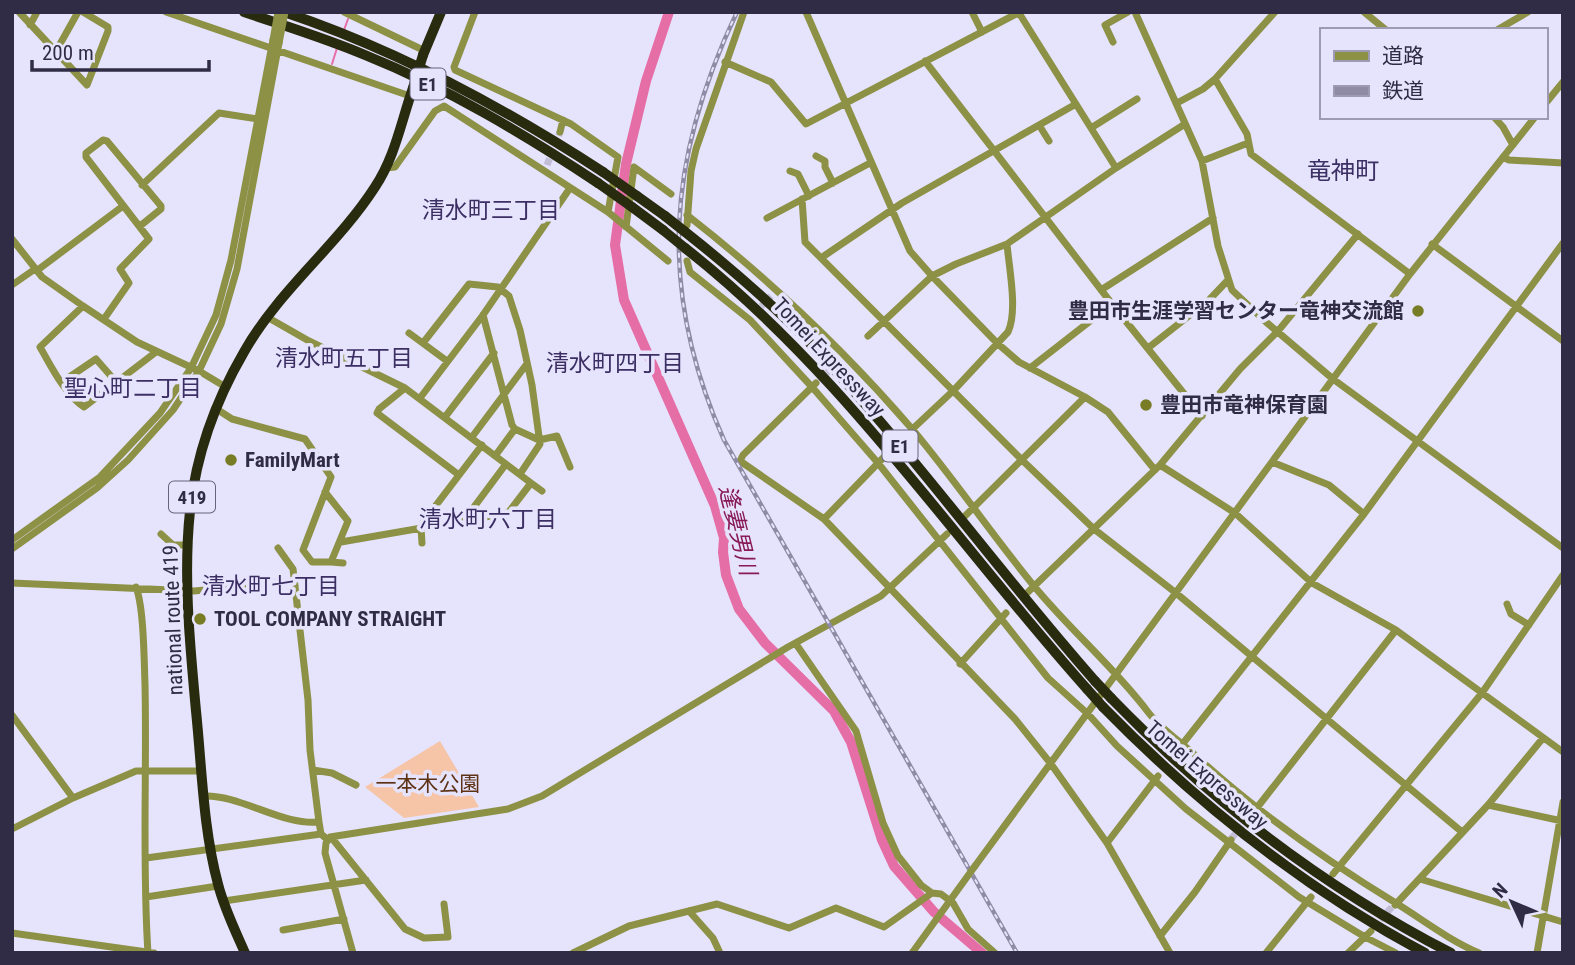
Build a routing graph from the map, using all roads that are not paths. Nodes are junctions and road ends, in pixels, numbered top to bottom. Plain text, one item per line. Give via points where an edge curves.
1 (19, 12) edge
2 (37, 12) edge
3 (81, 12) edge
4 (166, 12) edge
5 (244, 12) edge
6 (278, 12) edge
7 (284, 12) edge
8 (344, 12) edge
9 (441, 12) edge
10 (475, 12) edge
11 (744, 12) edge
12 (806, 12) edge
13 (972, 12) edge
14 (1128, 12) edge
15 (1135, 12) edge
16 (1275, 12) edge
17 (1364, 12) edge
18 (1528, 12) edge
19 (1019, 13) edge
20 (1518, 15) edge
21 (30, 24) junction
22 (1384, 28) edge
23 (1500, 28) edge
24 (982, 32) junction
25 (1113, 42) dead end
26 (275, 45) junction
27 (55, 53) junction
28 (424, 53) junction
29 (925, 61) junction
30 (725, 62) junction
31 (1215, 79) junction
32 (1563, 82) edge
33 (412, 92) junction
34 (1137, 99) dead end
35 (1547, 99) edge
36 (1177, 103) junction
37 (846, 104) junction
38 (1076, 104) junction
39 (258, 119) junction
40 (1496, 119) edge
41 (1533, 119) edge
42 (563, 120) junction
43 (1185, 124) junction
44 (1040, 125) junction
45 (1091, 128) junction
46 (561, 132) tunnel mouth
47 (1049, 141) dead end
48 (1248, 143) junction
49 (1513, 145) junction
50 (994, 150) junction
51 (816, 156) dead end
52 (1503, 157) junction
53 (1202, 161) junction
54 (870, 163) junction
55 (1563, 163) edge
56 (386, 168) junction
57 (1116, 168) junction
58 (790, 171) dead end
59 (600, 178) junction
60 (834, 183) junction
61 (142, 185) junction
62 (570, 188) junction
63 (671, 194) dead end
64 (806, 198) junction
65 (635, 202) junction
66 (122, 206) junction
67 (892, 209) junction
68 (609, 213) junction
69 (687, 215) junction
70 (1045, 216) junction
71 (767, 218) dead end
72 (1213, 218) junction
73 (140, 226) junction
74 (625, 226) junction
75 (685, 228) junction
76 (1358, 234) junction
77 (12, 239) edge
78 (1563, 243) edge
79 (1007, 244) junction
80 (1432, 244) junction
81 (821, 258) junction
82 (668, 261) dead end
83 (687, 261) dead end
84 (35, 269) junction
85 (1410, 274) junction
86 (932, 276) junction
87 (1228, 280) junction
88 (12, 285) edge
89 (501, 289) junction
90 (1101, 290) junction
91 (1112, 304) junction
92 (83, 306) junction
93 (1515, 307) junction
94 (483, 315) junction
95 (267, 317) junction
96 (104, 319) junction
97 (885, 321) junction
98 (1278, 331) junction
99 (409, 333) dead end
100 (868, 336) dead end
101 (1563, 341) edge
102 (423, 343) junction
103 (997, 344) junction
104 (1148, 348) junction
105 (156, 352) junction
106 (494, 353) junction
107 (447, 361) junction
108 (526, 365) junction
109 (1030, 368) junction
110 (195, 370) junction
111 (1334, 379) junction
112 (62, 382) junction
113 (117, 383) junction
114 (814, 385) junction
115 (224, 386) junction
116 (405, 387) junction
117 (954, 390) junction
118 (504, 394) junction
119 (1085, 397) junction
120 (420, 398) junction
121 (215, 408) junction
122 (1202, 416) junction
123 (445, 417) junction
124 (515, 429) junction
125 (912, 430) junction
126 (472, 437) junction
127 (904, 437) dead end
128 (539, 439) junction
129 (1418, 442) junction
130 (482, 445) junction
131 (495, 456) junction
132 (1022, 460) junction
133 (880, 461) junction
134 (1272, 462) junction
135 (506, 464) junction
136 (570, 467) dead end
137 (1158, 468) junction
138 (520, 474) junction
139 (459, 475) junction
140 (531, 483) junction
141 (542, 491) dead end
142 (325, 492) junction
143 (972, 509) junction
144 (1235, 513) junction
145 (1364, 514) junction
146 (965, 516) dead end
147 (824, 519) junction
148 (465, 520) junction
149 (421, 528) junction
150 (1094, 528) junction
151 (161, 534) dead end
152 (947, 534) dead end
153 (12, 540) edge
154 (940, 540) junction
155 (341, 542) junction
156 (422, 543) dead end
157 (188, 545) junction
158 (278, 548) dead end
159 (1563, 548) edge
160 (12, 549) edge
161 (331, 562) junction
162 (343, 563) dead end
163 (1563, 575) edge
164 (12, 583) edge
165 (1312, 583) junction
166 (295, 586) junction
167 (136, 587) junction
168 (890, 587) junction
169 (1034, 587) junction
170 (189, 590) junction
171 (1027, 593) dead end
172 (1176, 593) junction
173 (1507, 604) dead end
174 (1004, 616) junction
175 (1528, 625) junction
176 (1396, 630) junction
177 (792, 646) junction
178 (1251, 658) junction
179 (960, 664) junction
180 (1116, 676) junction
181 (1091, 685) junction
182 (1482, 693) junction
183 (1107, 703) junction
184 (1088, 714) junction
185 (12, 715) edge
186 (1326, 720) junction
187 (1543, 738) junction
188 (1180, 748) junction
189 (1563, 752) edge
190 (1051, 764) junction
191 (313, 770) junction
192 (147, 771) junction
193 (202, 771) junction
194 (1156, 779) junction
195 (356, 785) dead end
196 (1406, 787) junction
197 (203, 796) junction
198 (73, 798) junction
199 (1563, 802) edge
200 (1488, 805) junction
201 (1256, 810) junction
202 (1561, 820) edge
203 (319, 822) junction
204 (12, 829) edge
205 (1462, 832) junction
206 (327, 837) junction
207 (1230, 841) junction
208 (1107, 843) junction
209 (211, 850) junction
210 (146, 859) junction
211 (1337, 871) junction
212 (1420, 879) junction
213 (366, 880) junction
214 (334, 885) junction
215 (218, 886) junction
216 (929, 895) junction
217 (146, 897) junction
218 (1309, 900) junction
219 (224, 901) junction
220 (444, 904) dead end
221 (1394, 905) junction
222 (690, 911) junction
223 (1544, 917) junction
224 (344, 919) junction
225 (1563, 922) edge
226 (283, 930) dead end
227 (12, 933) edge
228 (1368, 934) junction
229 (1160, 936) junction
230 (150, 952) edge
231 (245, 953) edge
232 (353, 953) edge
233 (573, 953) edge
234 (720, 953) edge
235 (912, 953) edge
236 (995, 953) edge
237 (1170, 953) edge
238 (1266, 953) edge
239 (1348, 953) edge
240 (1396, 953) edge
241 (1425, 953) edge
242 (1451, 953) edge
243 (1479, 953) edge
244 (1537, 953) edge

1 - 21 street
2 - 21 street
3 - 27 street
3 - 27 street via 108,27 89,84 84,85
4 - 26 street
5 - 59 highway, Tomei Expressway / E1 via 311,34 415,78
6 - 26 street, bridge
7 - 26 street, bridge
7 - 59 highway, Tomei Expressway / E1 via 337,30 432,73 514,117
8 - 28 street
9 - 28 highway, national route 419 / 419
10 - 42 street via 455,70
11 - 30 street
12 - 37 street
13 - 24 street
14 - 25 street via 1105,25
15 - 36 street
16 - 31 street
17 - 22 street
18 - 20 street
19 - 24 street
19 - 38 street
20 - 23 street
21 - 27 street
24 - 29 street
26 - 33 street
26 - 39 street
26 - 110 street via 237,269 221,324
28 - 33 highway, national route 419 / 419, bridge
29 - 37 street
29 - 50 street
30 - 37 street via 771,82 806,124
30 - 69 street via 694,160
31 - 36 street
31 - 48 street
32 - 35 street
33 - 56 highway, national route 419 / 419
34 - 45 street
36 - 43 street
37 - 54 street
38 - 44 street
38 - 45 street
39 - 61 street via 219,113
39 - 110 street via 231,260
40 - 49 street
41 - 49 street
42 - 46 street
42 - 68 street via 618,157
43 - 53 street
43 - 57 street
44 - 47 street
44 - 50 street
45 - 57 street
48 - 53 street
48 - 76 street via 1251,154
49 - 52 street
50 - 67 street
50 - 70 street
51 - 60 street via 825,160
52 - 55 street
52 - 80 street
53 - 72 street
54 - 60 street
54 - 67 street
56 - 62 street via 395,167 443,106
56 - 95 highway, national route 419 / 419 via 365,201
57 - 70 street
58 - 64 street via 798,174
59 - 65 highway, Tomei Expressway / E1, bridge
60 - 64 street
61 - 66 street via 107,141 86,153
61 - 73 street via 162,208
62 - 68 street
62 - 89 street
63 - 74 street via 634,167
64 - 71 street
64 - 81 street via 805,242
65 - 75 highway, Tomei Expressway / E1, bridge
65 - 181 highway, Tomei Expressway / E1, bridge via 796,346 897,459 1038,635
66 - 73 street
66 - 84 street
67 - 81 street
67 - 86 street via 910,251
68 - 74 street
69 - 75 street
69 - 125 street via 726,246 773,294 819,329
70 - 79 street
70 - 90 street
72 - 87 street
72 - 90 street
73 - 96 street via 149,239 120,269 129,283
74 - 82 street
75 - 181 highway, Tomei Expressway / E1 via 805,338 853,390 1048,626
76 - 85 street
76 - 98 street
77 - 84 street
78 - 93 street
79 - 86 street
79 - 103 street via 1011,326
80 - 85 street
80 - 93 street
81 - 97 street
83 - 114 street via 690,272 751,318
84 - 88 street
84 - 92 street
85 - 111 street
86 - 97 street
86 - 103 street
87 - 98 street via 1232,290
87 - 104 street
89 - 94 street
89 - 102 street via 468,284
89 - 108 street via 509,296
90 - 91 street
91 - 104 street
91 - 109 street
92 - 96 street
92 - 112 street via 40,347
93 - 101 street
93 - 129 street
94 - 106 street
94 - 107 street
95 - 115 highway, national route 419 / 419
95 - 116 street
96 - 105 street
97 - 100 street
97 - 117 street
98 - 111 street
98 - 122 street
99 - 102 street
102 - 107 street
103 - 109 street
103 - 117 street
104 - 122 street
105 - 110 street
105 - 113 street
106 - 118 street
106 - 123 street
107 - 120 street
108 - 118 street
108 - 128 street
109 - 119 street
110 - 115 street
110 - 153 street via 100,477
110 - 160 street via 173,410 128,460
111 - 129 street
111 - 134 street
112 - 113 street via 96,359
112 - 113 street via 84,407
114 - 133 street
114 - 147 street via 740,461
115 - 121 highway, national route 419 / 419
116 - 120 street
116 - 139 street via 377,413
117 - 125 street
117 - 132 street
118 - 124 street
118 - 126 street
119 - 132 street
119 - 137 street via 1108,412
120 - 123 street
121 - 142 street via 232,419 305,439 331,477
121 - 157 highway, national route 419 / 419 via 190,509
122 - 137 street
123 - 126 street
124 - 128 street
124 - 131 street
125 - 127 street
125 - 143 street
126 - 130 street
128 - 136 street via 557,436
128 - 138 street
129 - 145 street
129 - 159 street
130 - 131 street
130 - 139 street
131 - 135 street
132 - 143 street
132 - 150 street
133 - 147 street
133 - 154 street
134 - 144 street
134 - 145 street via 1329,485
135 - 138 street
135 - 148 street
137 - 144 street
137 - 150 street
138 - 140 street
139 - 149 street
140 - 141 street
140 - 148 street via 508,513
142 - 155 street via 348,521
142 - 161 street via 303,550 312,562
143 - 146 street
143 - 169 street
144 - 165 street
144 - 172 street
145 - 165 street
147 - 168 street
148 - 149 street
149 - 155 street
149 - 156 street
150 - 169 street
150 - 172 street
151 - 157 street via 173,545
152 - 154 street
154 - 168 street
154 - 174 street
155 - 161 street
157 - 170 highway, national route 419 / 419
158 - 166 street via 293,569
161 - 162 street
163 - 175 street
164 - 167 street
165 - 176 street
165 - 178 street
166 - 170 street via 290,582
166 - 191 street
167 - 170 street
167 - 192 street via 144,652
168 - 177 street
168 - 179 street
169 - 171 street
169 - 180 street
170 - 193 highway, national route 419 / 419
172 - 178 street
172 - 180 street
173 - 175 street via 1511,614
174 - 179 street
174 - 184 street via 1048,678
175 - 182 street
176 - 182 street
176 - 186 street
177 - 206 street via 522,804
177 - 216 street via 856,731 883,823 898,856
178 - 186 street
178 - 188 street
179 - 190 street
180 - 184 street
180 - 188 street
181 - 183 highway, Tomei Expressway / E1, bridge
182 - 187 street
182 - 196 street
183 - 241 highway, Tomei Expressway / E1 via 1188,787 1253,841 1338,901
183 - 242 highway, Tomei Expressway / E1 via 1272,839 1369,906
184 - 190 street
184 - 194 street
185 - 198 street
186 - 196 street
186 - 201 street
187 - 189 street
187 - 200 street
188 - 201 street
190 - 208 street
190 - 235 street, bridge
191 - 195 street
191 - 203 street
192 - 193 street
192 - 198 street via 128,774
192 - 210 street
193 - 197 highway, national route 419 / 419
194 - 207 street
194 - 208 street
196 - 205 street
196 - 211 street
197 - 203 street via 304,824
197 - 209 highway, national route 419 / 419
198 - 204 street
199 - 202 street
200 - 202 street
200 - 205 street
201 - 211 street
202 - 223 street
203 - 206 street
205 - 212 street
206 - 209 street
206 - 213 street
206 - 214 street via 325,850
207 - 218 street
207 - 229 street
208 - 229 street
209 - 210 street
209 - 215 highway, national route 419 / 419
210 - 217 street
211 - 221 street
212 - 221 street
212 - 223 street
213 - 214 street
213 - 220 street via 405,929 424,938 448,937
214 - 219 street
214 - 224 street
215 - 217 street
215 - 219 highway, national route 419 / 419
216 - 222 street via 884,927 836,908 789,928 718,904
216 - 236 street via 942,894 953,903 968,929
217 - 230 street
218 - 228 street
218 - 238 street
219 - 231 highway, national route 419 / 419
221 - 243 street
222 - 233 street via 629,926
222 - 234 street
223 - 225 street
223 - 244 street
224 - 226 street
224 - 232 street
227 - 230 street
228 - 239 street
228 - 240 street
229 - 237 street

